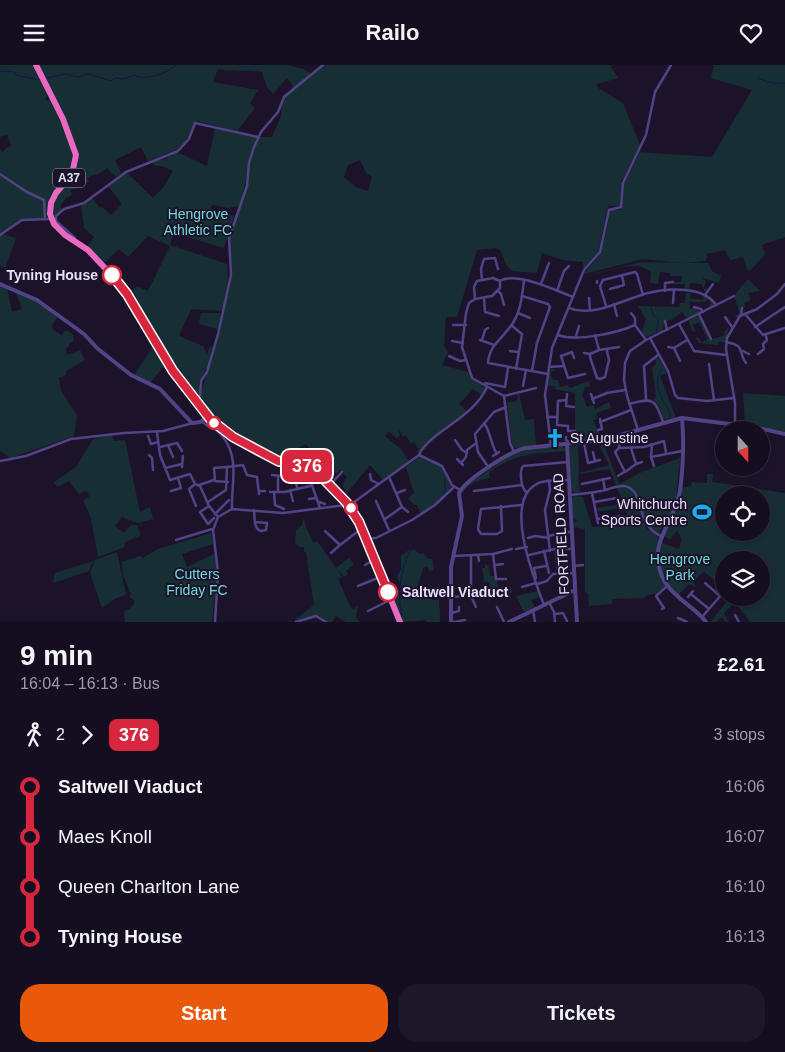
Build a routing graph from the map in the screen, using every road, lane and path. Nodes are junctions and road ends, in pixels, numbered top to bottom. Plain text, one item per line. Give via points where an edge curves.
1 (36, 65) edge
2 (323, 65) edge
3 (671, 65) edge
4 (258, 137) junction
5 (0, 174) edge
6 (48, 219) junction
7 (0, 235) edge
8 (76, 241) junction
9 (549, 263) dead end
10 (569, 266) dead end
11 (497, 268) dead end
12 (622, 276) junction
13 (482, 280) junction
14 (524, 280) junction
15 (500, 281) junction
16 (673, 282) dead end
17 (541, 284) junction
18 (713, 284) dead end
19 (0, 285) edge
20 (784, 285) edge
21 (610, 289) dead end
22 (674, 290) junction
23 (498, 291) junction
24 (557, 291) junction
25 (665, 291) junction
26 (643, 295) junction
27 (706, 295) junction
28 (522, 296) junction
29 (574, 297) junction
30 (734, 297) dead end
31 (484, 298) junction
32 (589, 298) dead end
33 (475, 299) junction
34 (673, 303) dead end
35 (503, 304) dead end
36 (614, 304) junction
37 (716, 305) junction
38 (606, 306) junction
39 (694, 307) dead end
40 (785, 307) edge
41 (569, 308) junction
42 (742, 308) dead end
43 (590, 310) junction
44 (703, 312) junction
45 (518, 313) junction
46 (631, 313) dead end
47 (498, 314) dead end
48 (743, 314) junction
49 (698, 315) junction
50 (617, 316) dead end
51 (725, 317) dead end
52 (530, 318) dead end
53 (665, 321) dead end
54 (679, 324) junction
55 (453, 325) dead end
56 (466, 325) junction
57 (511, 325) junction
58 (634, 325) junction
59 (579, 326) dead end
60 (732, 327) junction
61 (755, 327) junction
62 (785, 328) edge
63 (485, 329) dead end
64 (667, 330) junction
65 (558, 335) junction
66 (595, 335) junction
67 (576, 336) junction
68 (766, 336) junction
69 (650, 338) junction
70 (711, 339) dead end
71 (646, 340) junction
72 (687, 340) junction
73 (452, 341) dead end
74 (463, 343) junction
75 (726, 343) junction
76 (494, 345) junction
77 (619, 347) dead end
78 (668, 347) dead end
79 (674, 349) junction
80 (509, 351) dead end
81 (598, 351) junction
82 (607, 351) junction
83 (743, 351) junction
84 (518, 352) junction
85 (584, 353) dead end
86 (590, 354) junction
87 (749, 354) dead end
88 (758, 354) dead end
89 (658, 355) junction
90 (726, 355) junction
91 (449, 358) dead end
92 (574, 358) dead end
93 (466, 360) junction
94 (680, 361) dead end
95 (746, 363) dead end
96 (709, 364) dead end
97 (564, 366) junction
98 (549, 367) junction
99 (508, 368) junction
100 (516, 369) junction
101 (526, 370) junction
102 (532, 371) junction
103 (548, 374) junction
104 (585, 374) dead end
105 (487, 383) junction
106 (523, 387) dead end
107 (534, 387) dead end
108 (625, 389) junction
109 (567, 394) dead end
110 (591, 394) dead end
111 (504, 396) junction
112 (734, 397) junction
113 (592, 399) junction
114 (646, 399) junction
115 (195, 400) junction
116 (566, 400) junction
117 (714, 400) junction
118 (594, 403) dead end
119 (629, 404) junction
120 (506, 407) junction
121 (574, 407) dead end
122 (631, 410) junction
123 (208, 417) junction
124 (547, 417) junction
125 (557, 417) junction
126 (682, 418) junction
127 (202, 421) junction
128 (735, 421) edge
129 (663, 422) junction
130 (715, 422) edge
131 (193, 423) junction
132 (484, 423) junction
133 (598, 430) dead end
134 (638, 430) junction
135 (575, 431) dead end
136 (770, 431) edge
137 (157, 432) junction
138 (785, 434) edge
139 (148, 436) dead end
140 (616, 437) junction
141 (455, 440) dead end
142 (158, 442) junction
143 (567, 442) junction
144 (584, 443) junction
145 (475, 444) junction
146 (168, 445) junction
147 (652, 445) junction
148 (551, 446) junction
149 (160, 447) junction
150 (619, 448) junction
151 (631, 448) junction
152 (182, 451) dead end
153 (682, 451) junction
154 (514, 452) junction
155 (593, 452) dead end
156 (467, 453) junction
157 (666, 453) junction
158 (149, 455) dead end
159 (160, 455) junction
160 (419, 455) junction
161 (183, 456) dead end
162 (493, 456) dead end
163 (173, 457) dead end
164 (651, 457) junction
165 (152, 458) junction
166 (457, 459) dead end
167 (600, 460) dead end
168 (0, 461) edge
169 (595, 461) junction
170 (568, 462) junction
171 (642, 462) dead end
172 (636, 464) junction
173 (234, 466) junction
174 (654, 466) dead end
175 (227, 467) junction
176 (164, 468) junction
177 (489, 468) junction
178 (153, 470) dead end
179 (342, 472) dead end
180 (624, 472) junction
181 (370, 474) dead end
182 (271, 475) dead end
183 (294, 475) dead end
184 (307, 475) dead end
185 (278, 476) junction
186 (282, 476) dead end
187 (618, 476) dead end
188 (262, 477) dead end
189 (388, 477) junction
190 (178, 478) junction
191 (257, 478) junction
192 (610, 478) dead end
193 (603, 479) junction
194 (214, 480) junction
195 (569, 480) junction
196 (549, 481) junction
197 (228, 482) junction
198 (379, 484) junction
199 (584, 484) dead end
200 (195, 485) junction
201 (199, 485) junction
202 (310, 485) junction
203 (330, 485) junction
204 (522, 485) junction
205 (298, 487) junction
206 (454, 487) junction
207 (405, 489) dead end
208 (290, 490) junction
209 (460, 490) junction
210 (605, 490) junction
211 (171, 491) dead end
212 (265, 491) dead end
213 (474, 491) dead end
214 (274, 492) junction
215 (397, 493) junction
216 (527, 493) junction
217 (592, 493) junction
218 (570, 495) junction
219 (615, 497) dead end
220 (316, 498) junction
221 (229, 500) dead end
222 (310, 500) dead end
223 (292, 501) dead end
224 (376, 501) dead end
225 (208, 502) junction
226 (319, 502) junction
227 (594, 502) junction
228 (325, 503) dead end
229 (348, 505) junction
230 (522, 505) junction
231 (196, 506) dead end
232 (209, 506) junction
233 (501, 506) junction
234 (283, 507) dead end
235 (402, 507) junction
236 (320, 508) junction
237 (232, 509) junction
238 (254, 510) junction
239 (408, 512) dead end
240 (215, 514) junction
241 (621, 516) dead end
242 (216, 518) junction
243 (385, 519) junction
244 (255, 522) junction
245 (213, 527) junction
246 (362, 529) junction
247 (390, 530) junction
248 (569, 532) dead end
249 (325, 533) dead end
250 (661, 536) junction
251 (548, 537) junction
252 (528, 538) dead end
253 (365, 539) junction
254 (176, 540) dead end
255 (340, 545) junction
256 (527, 547) junction
257 (510, 549) dead end
258 (516, 549) dead end
259 (556, 549) junction
260 (570, 549) dead end
261 (544, 551) junction
262 (550, 551) junction
263 (331, 553) dead end
264 (493, 554) junction
265 (471, 555) junction
266 (478, 555) junction
267 (452, 556) junction
268 (529, 557) junction
269 (374, 559) junction
270 (525, 559) dead end
271 (478, 561) dead end
272 (503, 564) dead end
273 (365, 565) dead end
274 (495, 565) junction
275 (546, 565) junction
276 (584, 565) dead end
277 (573, 566) junction
278 (549, 573) dead end
279 (558, 573) junction
280 (574, 573) junction
281 (536, 578) dead end
282 (382, 579) junction
283 (506, 579) dead end
284 (536, 583) junction
285 (705, 583) dead end
286 (560, 585) dead end
287 (358, 586) dead end
288 (667, 586) junction
289 (522, 587) dead end
290 (390, 589) dead end
291 (715, 589) edge
292 (489, 590) dead end
293 (574, 590) junction
294 (471, 591) junction
295 (564, 595) junction
296 (471, 596) junction
297 (450, 597) junction
298 (688, 597) dead end
299 (391, 599) junction
300 (549, 602) junction
301 (715, 602) edge
302 (544, 605) junction
303 (460, 607) dead end
304 (476, 607) dead end
305 (497, 607) dead end
306 (662, 609) dead end
307 (709, 609) junction
308 (533, 610) junction
309 (368, 611) dead end
310 (451, 613) junction
311 (555, 614) junction
312 (735, 615) dead end
313 (702, 617) junction
314 (540, 619) dead end
315 (678, 619) dead end
316 (464, 620) dead end
317 (535, 621) edge
318 (568, 621) edge
319 (215, 622) edge
320 (296, 622) edge
321 (326, 622) edge
322 (400, 622) edge
323 (453, 622) edge
324 (504, 622) edge
325 (509, 622) edge
326 (555, 622) edge
327 (576, 622) edge
328 (687, 622) edge
329 (706, 622) edge
330 (740, 622) edge

1 - 6 highway, A37 via 65,124 76,155 72,173 52,200
2 - 4 street via 284,97 277,115
3 - 29 street via 655,92 646,135 623,183 620,207 609,209 600,252 584,270
4 - 8 street via 195,123 189,139 178,151 126,172 84,203 64,209 56,216 56,221
4 - 115 street via 249,163 246,189 229,238 230,275 218,334 207,372 201,381 200,395
5 - 6 street via 44,200
6 - 7 street via 22,220
6 - 8 highway
8 - 115 highway via 123,289 158,349
9 - 17 street
10 - 24 street
11 - 13 street via 495,258 484,259
12 - 21 street via 624,285
12 - 26 street via 636,273
12 - 38 street via 598,282
13 - 15 street via 493,278
13 - 33 street via 474,285
14 - 15 street via 505,278
14 - 17 street
14 - 28 street
15 - 23 street
16 - 25 street via 665,283
17 - 24 street
18 - 27 street
19 - 131 street via 36,299 132,375 160,389
20 - 48 street via 758,309
22 - 25 street
22 - 27 street
22 - 34 street
23 - 31 street
23 - 35 street
24 - 29 street
25 - 26 street
26 - 36 street
27 - 37 street
28 - 45 street
28 - 102 street via 550,307 536,343
29 - 41 street
30 - 37 street
31 - 33 street
31 - 47 street via 484,312
32 - 43 street
33 - 56 street via 468,305
36 - 38 street
36 - 50 street
37 - 44 street
38 - 43 street
39 - 44 street
40 - 61 street
41 - 43 street
41 - 65 street
42 - 48 street
44 - 49 street
45 - 52 street
45 - 57 street
46 - 58 street
48 - 60 street
48 - 61 street
49 - 54 street
49 - 70 street
51 - 60 street
53 - 64 street
54 - 64 street
54 - 72 street
55 - 56 street
56 - 74 street
57 - 76 street
57 - 84 street via 522,334
58 - 66 street via 620,332
58 - 71 street
59 - 67 street
60 - 75 street
61 - 68 street
62 - 68 street
63 - 76 street via 481,340
64 - 69 street
65 - 67 street
65 - 98 street
66 - 67 street
66 - 81 street
68 - 88 street via 764,349
69 - 71 street
69 - 89 street
71 - 108 street via 633,348 626,359
72 - 79 street
72 - 90 street via 695,352
73 - 74 street
74 - 93 street
75 - 83 street via 737,345
75 - 90 street
76 - 99 street via 489,365
77 - 82 street
78 - 79 street
79 - 94 street
80 - 84 street
81 - 82 street
81 - 86 street
82 - 86 street via 609,360 605,377 600,379
83 - 87 street
83 - 95 street
84 - 100 street
85 - 86 street
89 - 114 street via 644,366
89 - 117 street via 668,371 676,397 690,401
90 - 112 street
91 - 93 street
92 - 97 street via 572,351 561,356
93 - 105 street via 472,378
96 - 117 street
97 - 98 street
97 - 104 street via 569,379
98 - 103 street
99 - 100 street
99 - 105 street via 506,387
100 - 101 street
101 - 102 street
101 - 106 street
102 - 103 street
103 - 124 street via 545,395
105 - 111 street
105 - 160 street via 479,403
107 - 111 street
108 - 113 street
108 - 119 street
109 - 116 street
110 - 113 street
111 - 120 street
112 - 117 street
112 - 128 street
113 - 118 street
114 - 119 street
114 - 129 street via 655,403
115 - 123 highway
116 - 121 street via 566,406
116 - 125 street via 558,401
119 - 122 street
120 - 132 street via 494,412
120 - 154 street
122 - 133 street via 600,421 602,429
122 - 134 street
123 - 127 street
123 - 203 highway via 236,439 278,461 314,469
124 - 125 street
124 - 148 street
125 - 135 street via 558,425 568,425 568,431
126 - 129 street
126 - 130 street
126 - 153 street
127 - 131 street
127 - 173 street via 216,428 225,439
129 - 134 street
131 - 137 street
132 - 145 street via 474,434
132 - 162 street via 490,443 498,453
134 - 140 street
136 - 138 street
137 - 142 street
137 - 168 street via 71,439 26,456
139 - 142 street via 152,446
140 - 144 street
140 - 150 street
141 - 156 street
142 - 149 street
143 - 144 street
143 - 148 street
143 - 170 street, FORTFIELD ROAD
144 - 169 street via 586,463
145 - 156 street
145 - 177 street
146 - 149 street
146 - 152 street via 178,443
146 - 163 street
147 - 151 street
147 - 157 street via 664,441
147 - 164 street
148 - 154 street
149 - 159 street
150 - 151 street
150 - 180 street via 615,452
151 - 172 street
153 - 157 street
153 - 250 street via 677,503
154 - 177 street
155 - 169 street
156 - 166 street via 462,464
157 - 164 street
158 - 165 street
159 - 165 street
159 - 176 street
160 - 189 street
160 - 206 street via 442,466
161 - 176 street via 182,466
164 - 174 street
165 - 178 street
167 - 169 street
170 - 195 street, FORTFIELD ROAD
170 - 204 street via 523,466
171 - 172 street
172 - 180 street
173 - 175 street
173 - 191 street via 243,465 247,475
173 - 237 street
175 - 194 street via 213,467
175 - 197 street
176 - 190 street via 171,480
177 - 209 street
179 - 203 street
180 - 187 street
181 - 198 street via 371,479
182 - 185 street
183 - 205 street
184 - 202 street
185 - 186 street
185 - 214 street
188 - 191 street
189 - 198 street
189 - 215 street
190 - 200 street via 189,474
190 - 211 street via 181,489
191 - 212 street via 259,493
192 - 193 street
193 - 199 street
193 - 210 street
194 - 197 street
194 - 201 street
195 - 196 street
195 - 218 street, FORTFIELD ROAD
196 - 216 street via 537,484
196 - 251 street via 550,491 545,506
197 - 225 street via 225,492
198 - 229 street
200 - 201 street
200 - 231 street via 189,489
201 - 225 street
202 - 205 street
202 - 220 street
203 - 229 highway
204 - 213 street
204 - 216 street
205 - 208 street
206 - 209 street
206 - 247 street via 435,505
207 - 215 street
208 - 214 street
208 - 223 street
209 - 267 street via 458,499 462,516
210 - 217 street
210 - 250 street via 621,485 632,489 647,528
214 - 234 street via 274,505
215 - 235 street
216 - 230 street
217 - 218 street
217 - 227 street
218 - 277 street, FORTFIELD ROAD
219 - 227 street
220 - 222 street
220 - 226 street
221 - 240 street
224 - 243 street
225 - 232 street
226 - 228 street
226 - 236 street
227 - 241 street via 598,521
229 - 236 street
229 - 246 highway
230 - 233 street
230 - 256 street via 521,526
232 - 240 street
232 - 242 street via 200,513 208,524
233 - 233 street via 480,510 478,531 481,534 502,531
235 - 239 street
235 - 243 street
236 - 238 street via 283,513
237 - 238 street
237 - 242 street
238 - 244 street
240 - 242 street
242 - 245 street
243 - 247 street
244 - 244 street via 258,531 266,530 266,523
245 - 254 street
245 - 319 street via 218,573
246 - 253 highway
246 - 255 street
247 - 253 street via 376,538
248 - 251 street
249 - 255 street
250 - 288 street via 658,563
251 - 252 street
251 - 262 street
253 - 269 highway
255 - 263 street
256 - 258 street
256 - 268 street
257 - 264 street
259 - 260 street
259 - 262 street
259 - 279 street
261 - 262 street
261 - 268 street
261 - 275 street
264 - 266 street
264 - 274 street
265 - 266 street
265 - 267 street
265 - 294 street
266 - 271 street
267 - 297 street
268 - 270 street
268 - 284 street
269 - 273 street
269 - 282 highway
272 - 274 street
274 - 283 street via 496,579
275 - 278 street
275 - 281 street via 534,567
276 - 277 street
277 - 280 street, FORTFIELD ROAD
279 - 280 street
279 - 284 street via 552,574 547,581
280 - 293 street, FORTFIELD ROAD
282 - 287 street
282 - 290 street
282 - 299 highway
284 - 289 street
284 - 302 street
285 - 291 street
286 - 295 street
288 - 306 street via 656,596 664,607
288 - 313 street
292 - 294 street
293 - 295 street
293 - 327 street, FORTFIELD ROAD
294 - 296 street
295 - 300 street
296 - 297 street
296 - 304 street
297 - 310 street
298 - 307 street via 692,593
299 - 309 street
299 - 322 highway
300 - 302 street
300 - 311 street
301 - 307 street
302 - 308 street
303 - 310 street via 459,611
305 - 324 street
307 - 313 street
308 - 317 street
308 - 325 street
310 - 323 street
311 - 318 street via 563,613
311 - 326 street
312 - 330 street
313 - 329 street
314 - 317 street
315 - 328 street
316 - 323 street
320 - 321 street via 316,616

